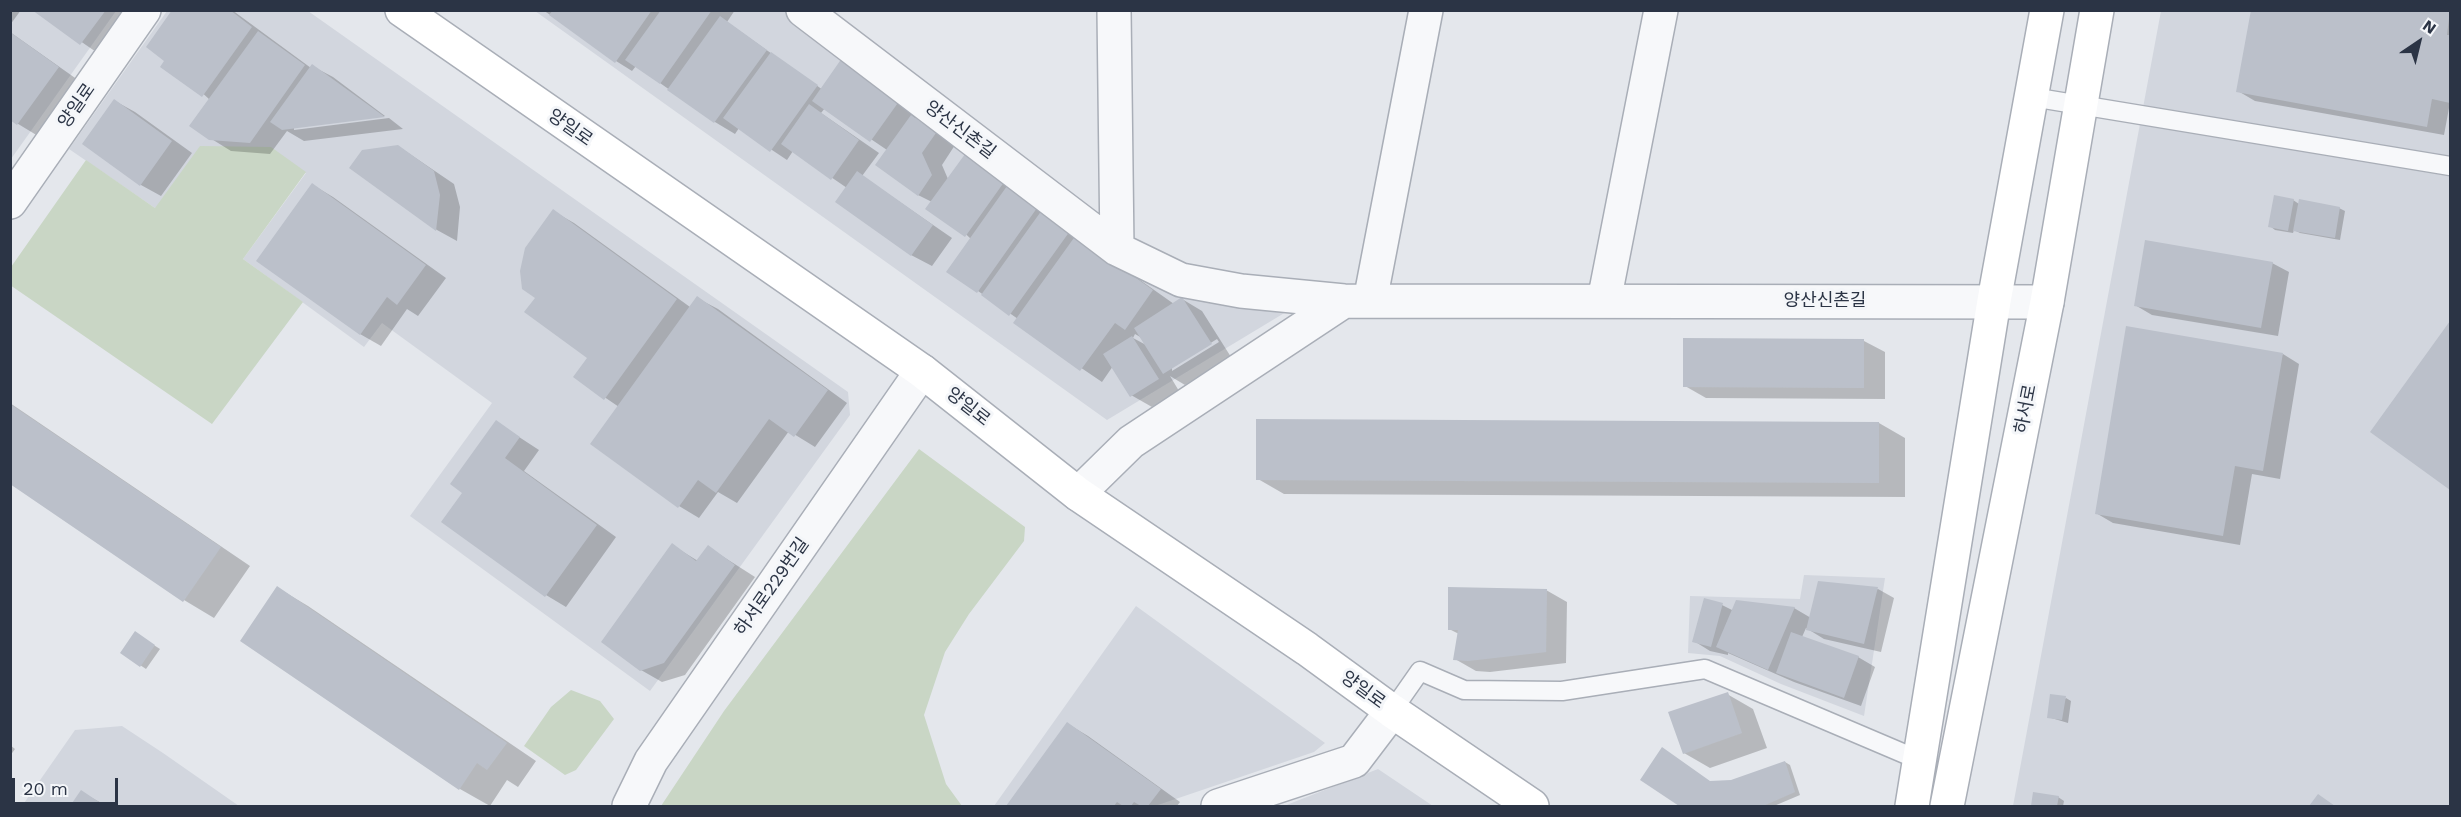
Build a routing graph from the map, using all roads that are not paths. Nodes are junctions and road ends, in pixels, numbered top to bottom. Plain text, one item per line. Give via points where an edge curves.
1 (144, 10) edge
2 (402, 10) edge
3 (803, 10) edge
4 (1114, 10) edge
5 (1426, 10) edge
6 (1661, 10) edge
7 (2048, 10) edge
8 (2097, 10) edge
9 (2032, 97) junction
10 (2081, 105) junction
11 (2451, 166) edge
12 (10, 202) edge
13 (1117, 249) junction
14 (1357, 301) junction
15 (1604, 301) junction
16 (1994, 302) junction
17 (2047, 302) junction
18 (922, 371) junction
19 (1078, 494) junction
20 (1392, 711) junction
21 (1919, 760) junction
22 (1912, 805) edge
23 (629, 807) edge
24 (1218, 807) edge
25 (1532, 807) edge
26 (1947, 807) edge

1 - 12 street, 양일로
2 - 18 main road, 양일로
3 - 13 street, 양산신촌길
4 - 13 street
5 - 14 street
6 - 15 street
7 - 9 main road
8 - 10 main road, 하서로
9 - 10 lane
9 - 16 main road
10 - 11 lane
10 - 17 main road, 하서로
13 - 14 street, 양산신촌길 via 1181,280 1241,291
14 - 15 street, 양산신촌길
14 - 19 street via 1131,442
15 - 16 street, 양산신촌길
16 - 17 street, 양산신촌길
16 - 21 main road
17 - 26 main road, 하서로
18 - 19 main road, 양일로
18 - 23 street, 하서로229번길 via 651,761
19 - 20 main road, 양일로
20 - 21 lane via 1420,671 1464,690 1562,691 1706,669
20 - 24 street via 1354,761
20 - 25 main road, 양일로
21 - 22 main road

